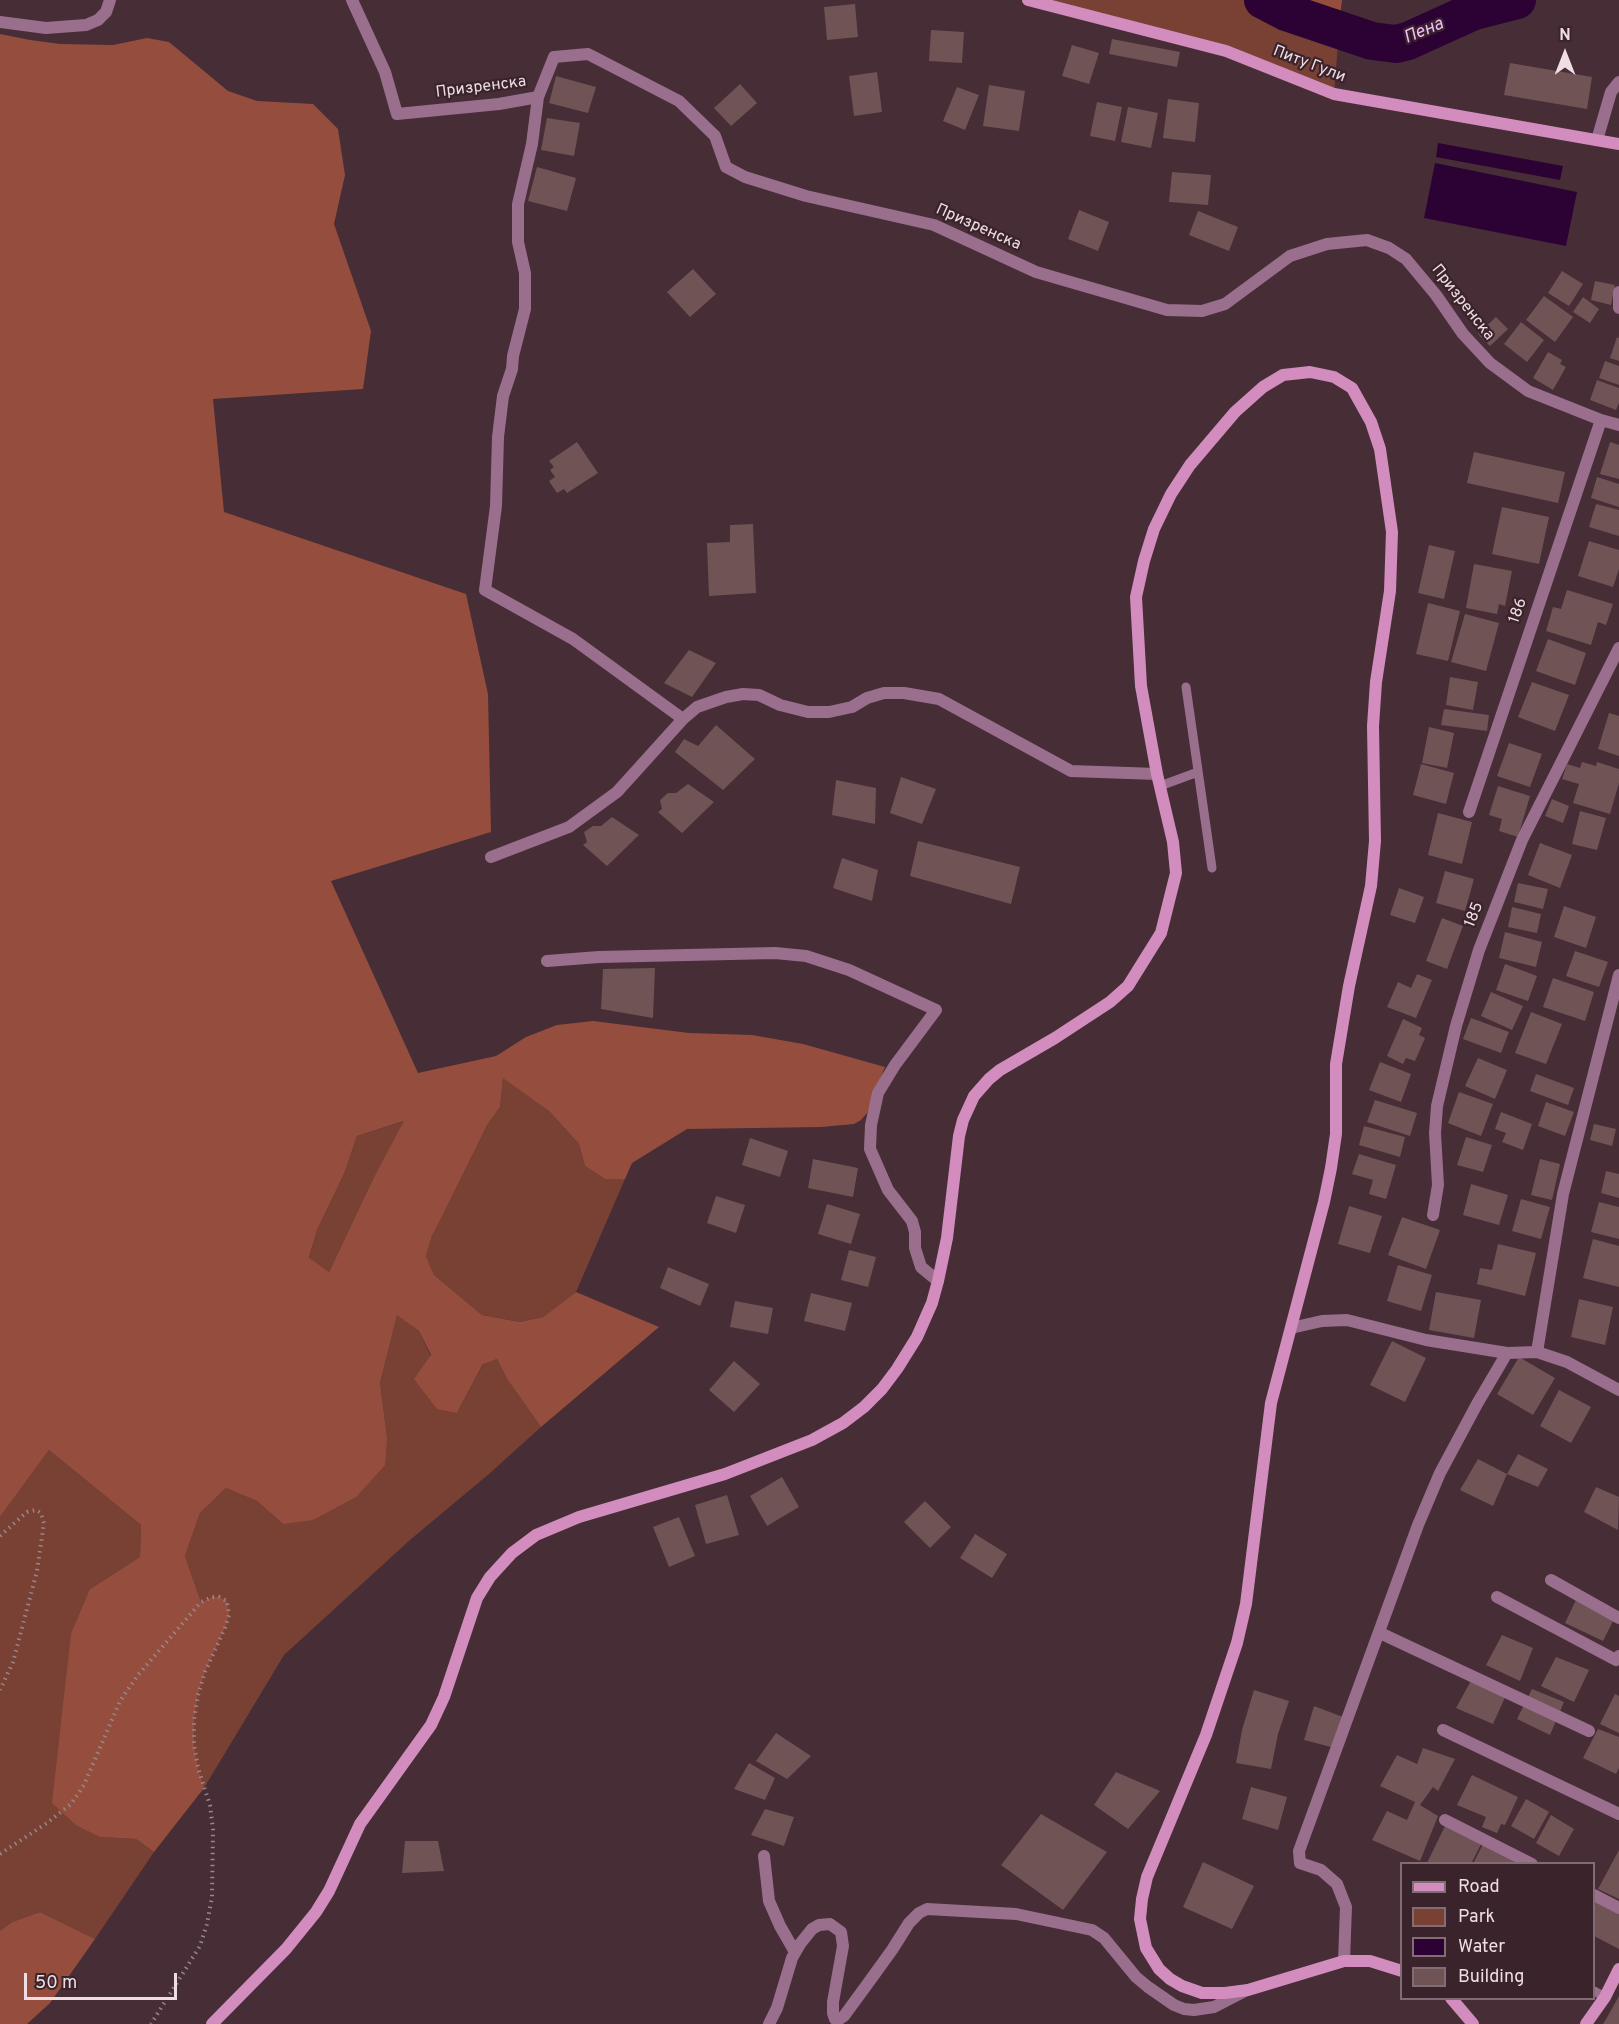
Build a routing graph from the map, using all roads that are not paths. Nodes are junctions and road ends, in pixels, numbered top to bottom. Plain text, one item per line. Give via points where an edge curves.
1 (111, 0) edge
2 (352, 0) edge
3 (1028, 0) edge
4 (0, 22) edge
5 (1619, 82) edge
6 (538, 97) junction
7 (1597, 140) junction
8 (1619, 144) edge
9 (1619, 292) edge
10 (1619, 308) edge
11 (1601, 420) junction
12 (1619, 425) edge
13 (1619, 648) edge
14 (1186, 687) dead end
15 (683, 719) junction
16 (1198, 772) junction
17 (1158, 780) junction
18 (1469, 812) dead end
19 (491, 857) dead end
20 (1212, 868) dead end
21 (546, 961) dead end
22 (1619, 975) edge
23 (1433, 1215) dead end
24 (938, 1281) junction
25 (1291, 1328) junction
26 (1538, 1352) junction
27 (1507, 1353) junction
28 (1619, 1390) edge
29 (1551, 1580) dead end
30 (1497, 1597) dead end
31 (1619, 1618) edge
32 (1380, 1633) junction
33 (1619, 1656) edge
34 (1443, 1730) dead end
35 (1589, 1731) dead end
36 (1619, 1814) edge
37 (1444, 1820) dead end
38 (764, 1856) dead end
39 (1530, 1862) edge
40 (1595, 1896) edge
41 (1619, 1908) edge
42 (795, 1952) junction
43 (1344, 1961) junction
44 (1619, 1969) edge
45 (1400, 1971) edge
46 (1248, 1990) junction
47 (1599, 1994) edge
48 (1453, 2000) edge
49 (837, 2022) edge
50 (1471, 2023) edge
51 (212, 2024) edge
52 (769, 2024) edge
53 (1586, 2024) edge

1 - 4 street via 98,20 86,25 46,28
2 - 6 street, Призренска via 385,72 397,114
3 - 7 main road, Питу Гули via 1226,51 1334,94
5 - 7 street via 1611,92
6 - 11 street, Призренска via 554,57 588,54 679,101 715,136 726,167 745,177 806,196 934,225 1036,272 1167,310 1202,311 1225,304 1290,256 1328,244 1366,240 1406,259 1490,363 1528,391
6 - 15 street via 518,204 525,309 503,396 496,506 485,590 573,639
7 - 8 main road, Питу Гули
9 - 10 street
11 - 12 street, Призренска
11 - 18 street, 186
13 - 23 street, 185 via 1522,840 1479,950 1437,1106 1438,1185
14 - 16 lane
15 - 17 street via 697,707 742,694 759,695 808,712 829,712 884,693 904,693 939,699 1071,771
15 - 19 street via 617,792 569,827
16 - 17 lane
16 - 20 lane
17 - 24 main road via 1176,873 1161,933 1128,986 1110,1002 1000,1070 974,1096 959,1136
17 - 25 main road via 1141,686 1136,597 1154,529 1190,465 1235,412 1263,387 1283,375 1310,372 1334,377 1352,388 1360,400 1380,449 1392,532 1390,591 1373,726 1376,841 1371,886 1336,1064 1336,1134 1331,1168
21 - 24 street via 775,953 806,956 849,970 936,1010 878,1093 870,1149 888,1190 912,1221 921,1267
22 - 26 street via 1563,1194
24 - 51 main road via 917,1337 897,1369 882,1389 843,1423 753,1465 579,1517 531,1539 500,1565 477,1598 435,1718 360,1824 316,1912 286,1949
25 - 27 street via 1322,1320 1347,1320 1426,1340
25 - 46 main road via 1271,1403 1246,1604 1237,1643 1206,1735 1150,1867 1141,1910 1146,1948 1170,1979 1202,1993
26 - 27 street
26 - 28 street via 1568,1362
27 - 32 street via 1440,1473
29 - 31 street
30 - 33 street via 1616,1660
32 - 35 street
32 - 43 street via 1299,1851 1300,1863 1321,1870 1337,1884 1346,1907
34 - 36 street
37 - 39 street
38 - 42 street via 769,1901
40 - 41 street
42 - 49 street via 819,1925 830,1924 840,1930 843,1946 833,2002
42 - 52 street
43 - 45 main road via 1370,1961
43 - 46 main road
44 - 47 main road
46 - 49 street via 1214,2007 1184,2009 1136,1977 1104,1938 1092,1930 1016,1914 927,1909 909,1923
47 - 53 main road
48 - 50 main road

